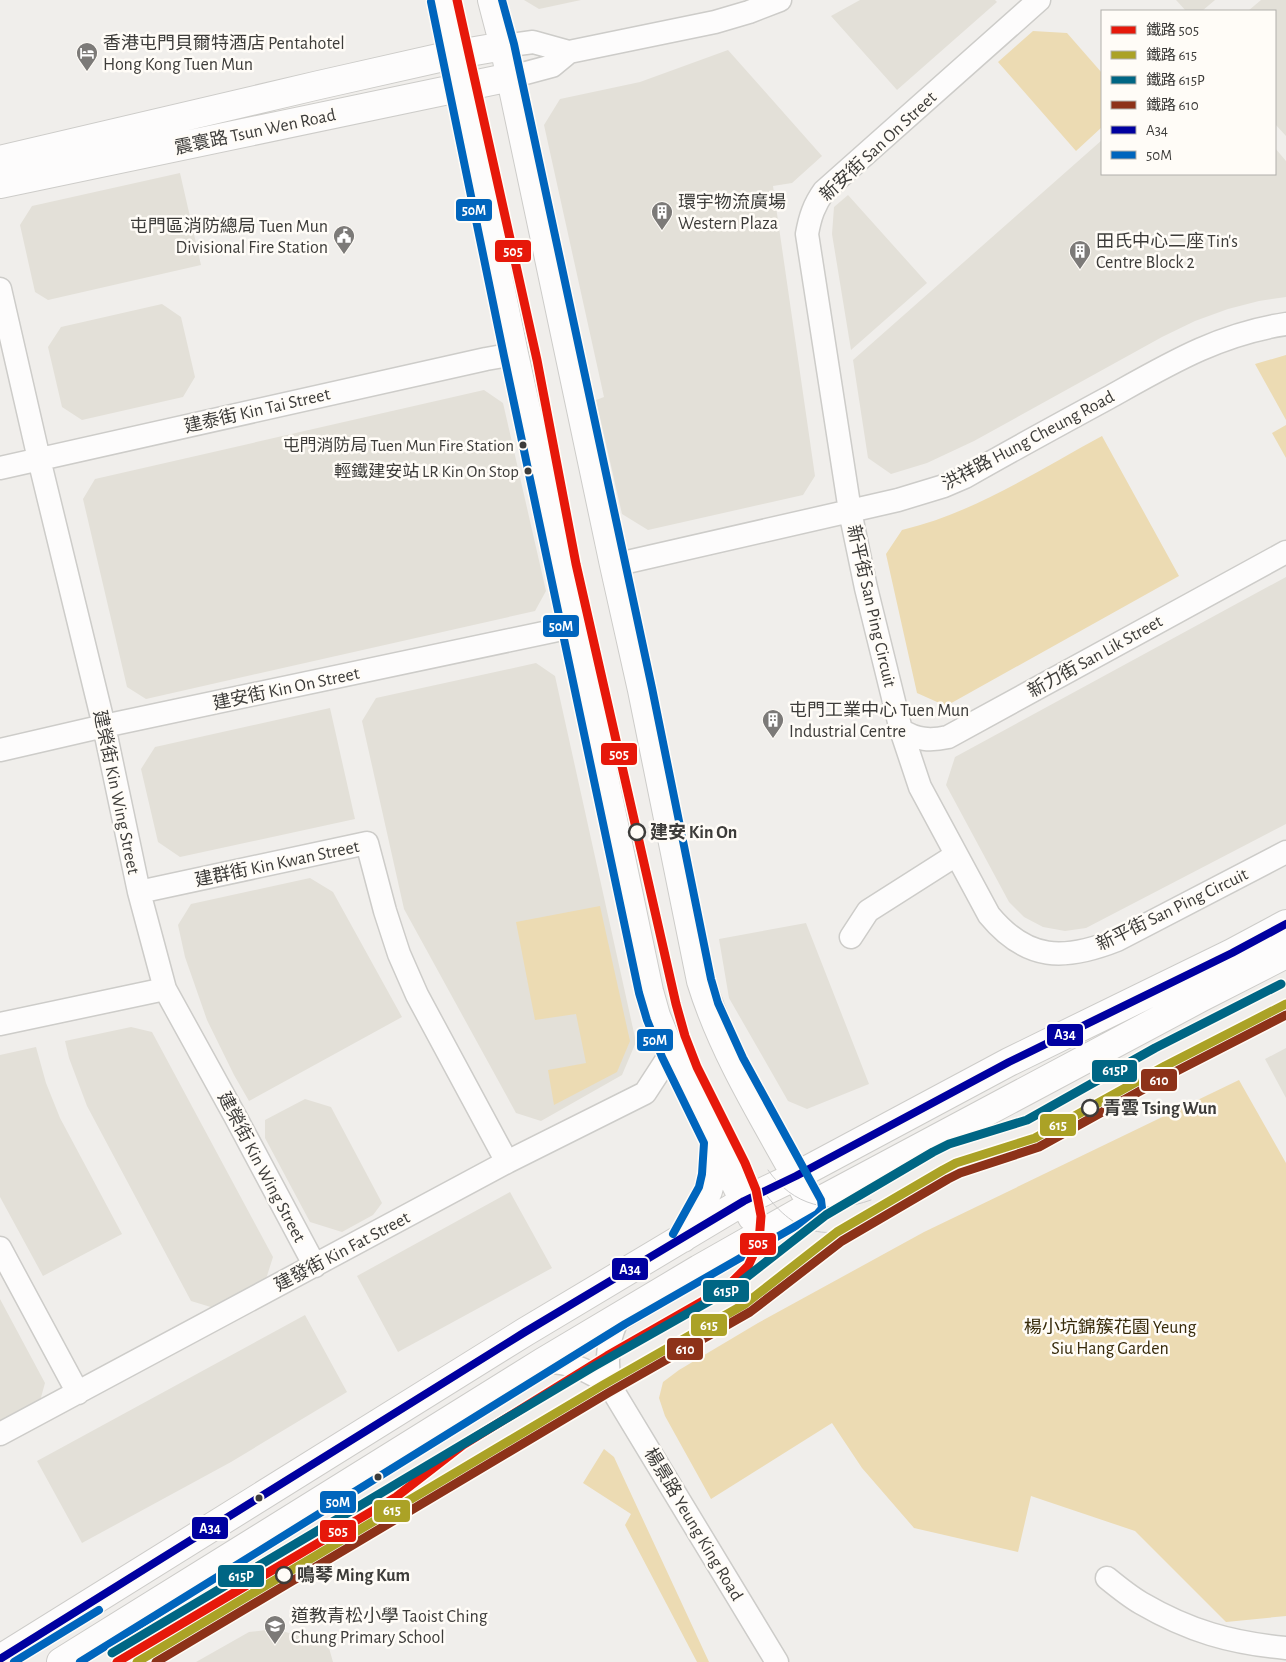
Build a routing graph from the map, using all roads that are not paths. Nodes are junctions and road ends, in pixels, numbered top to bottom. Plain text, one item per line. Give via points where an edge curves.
1 (442, 0) edge
2 (492, 0) edge
3 (780, 0) edge
4 (1039, 0) edge
5 (504, 46) junction
6 (569, 52) junction
7 (452, 55) junction
8 (510, 77) junction
9 (460, 88) junction
10 (0, 160) edge
11 (0, 184) edge
12 (0, 289) edge
13 (1286, 324) edge
14 (514, 354) junction
15 (39, 459) junction
16 (0, 468) edge
17 (850, 511) junction
18 (1286, 552) edge
19 (614, 565) junction
20 (572, 627) junction
21 (104, 726) junction
22 (901, 730) junction
23 (0, 750) edge
24 (1286, 852) edge
25 (956, 856) junction
26 (139, 892) junction
27 (1286, 924) edge
28 (851, 937) dead end
29 (1286, 954) edge
30 (165, 989) junction
31 (0, 1024) edge
32 (671, 1054) junction
33 (714, 1141) junction
34 (507, 1162) junction
35 (796, 1176) junction
36 (744, 1201) junction
37 (812, 1205) junction
38 (761, 1234) junction
39 (682, 1239) junction
40 (0, 1248) edge
41 (315, 1266) junction
42 (620, 1315) junction
43 (543, 1362) junction
44 (610, 1386) junction
45 (78, 1393) junction
46 (0, 1434) edge
47 (1107, 1578) dead end
48 (1286, 1648) edge
49 (0, 1659) edge
50 (61, 1662) edge
51 (777, 1662) edge

1 - 7 main road
2 - 5 main road
3 - 6 street via 715,22
4 - 17 street, 新安街 San On Street via 824,191 815,204 808,234
5 - 6 street via 533,42
5 - 7 main road, 震寰路 Tsun Wen Road
5 - 8 main road
6 - 8 street via 552,66
7 - 9 main road
7 - 10 main road, 震寰路 Tsun Wen Road
8 - 9 main road, 震寰路 Tsun Wen Road
8 - 19 main road
9 - 11 main road, 震寰路 Tsun Wen Road
9 - 14 main road
12 - 15 street, 建榮街 Kin Wing Street
13 - 17 street, 洪祥路 Hung Cheung Road via 1236,335 1195,351 965,477 898,500
14 - 15 street, 建泰街 Kin Tai Street
14 - 20 main road
15 - 16 street, 建泰街 Kin Tai Street
15 - 21 street, 建榮街 Kin Wing Street
17 - 19 street, 洪祥路 Hung Cheung Road
17 - 22 street, 新平街 San Ping Circuit
18 - 22 street, 新力街 San Lik Street via 948,737 921,739
19 - 35 main road via 701,981 734,1062
20 - 21 street, 建安街 Kin On Street
20 - 32 main road via 649,991
21 - 23 street, 建安街 Kin On Street
21 - 26 street, 建榮街 Kin Wing Street
22 - 25 street, 新平街 San Ping Circuit via 920,787
24 - 25 street, 新平街 San Ping Circuit via 1117,940 1089,950 1060,954 1035,950 1001,930
25 - 28 street via 868,911
26 - 30 street, 建榮街 Kin Wing Street
26 - 34 street, 建群街 Kin Kwan Street via 367,843 399,954 417,995
27 - 35 main road via 1009,1062
29 - 37 main road
30 - 31 street
30 - 41 street, 建榮街 Kin Wing Street
32 - 33 main road
32 - 34 street, 建發街 Kin Fat Street via 645,1093
33 - 36 main road
33 - 39 main road via 708,1191
34 - 41 street, 建發街 Kin Fat Street
35 - 36 main road
35 - 37 main road
36 - 38 main road
36 - 39 main road
37 - 38 main road
38 - 42 main road
39 - 49 main road via 525,1332
40 - 45 street
41 - 45 street, 建發街 Kin Fat Street
42 - 43 main road
42 - 44 street, 楊景路 Yeung King Road via 609,1346 607,1371
43 - 44 street, 楊景路 Yeung King Road via 576,1365
43 - 50 main road
44 - 51 street, 楊景路 Yeung King Road
45 - 46 street, 建發街 Kin Fat Street
47 - 48 street via 1140,1602 1212,1636

